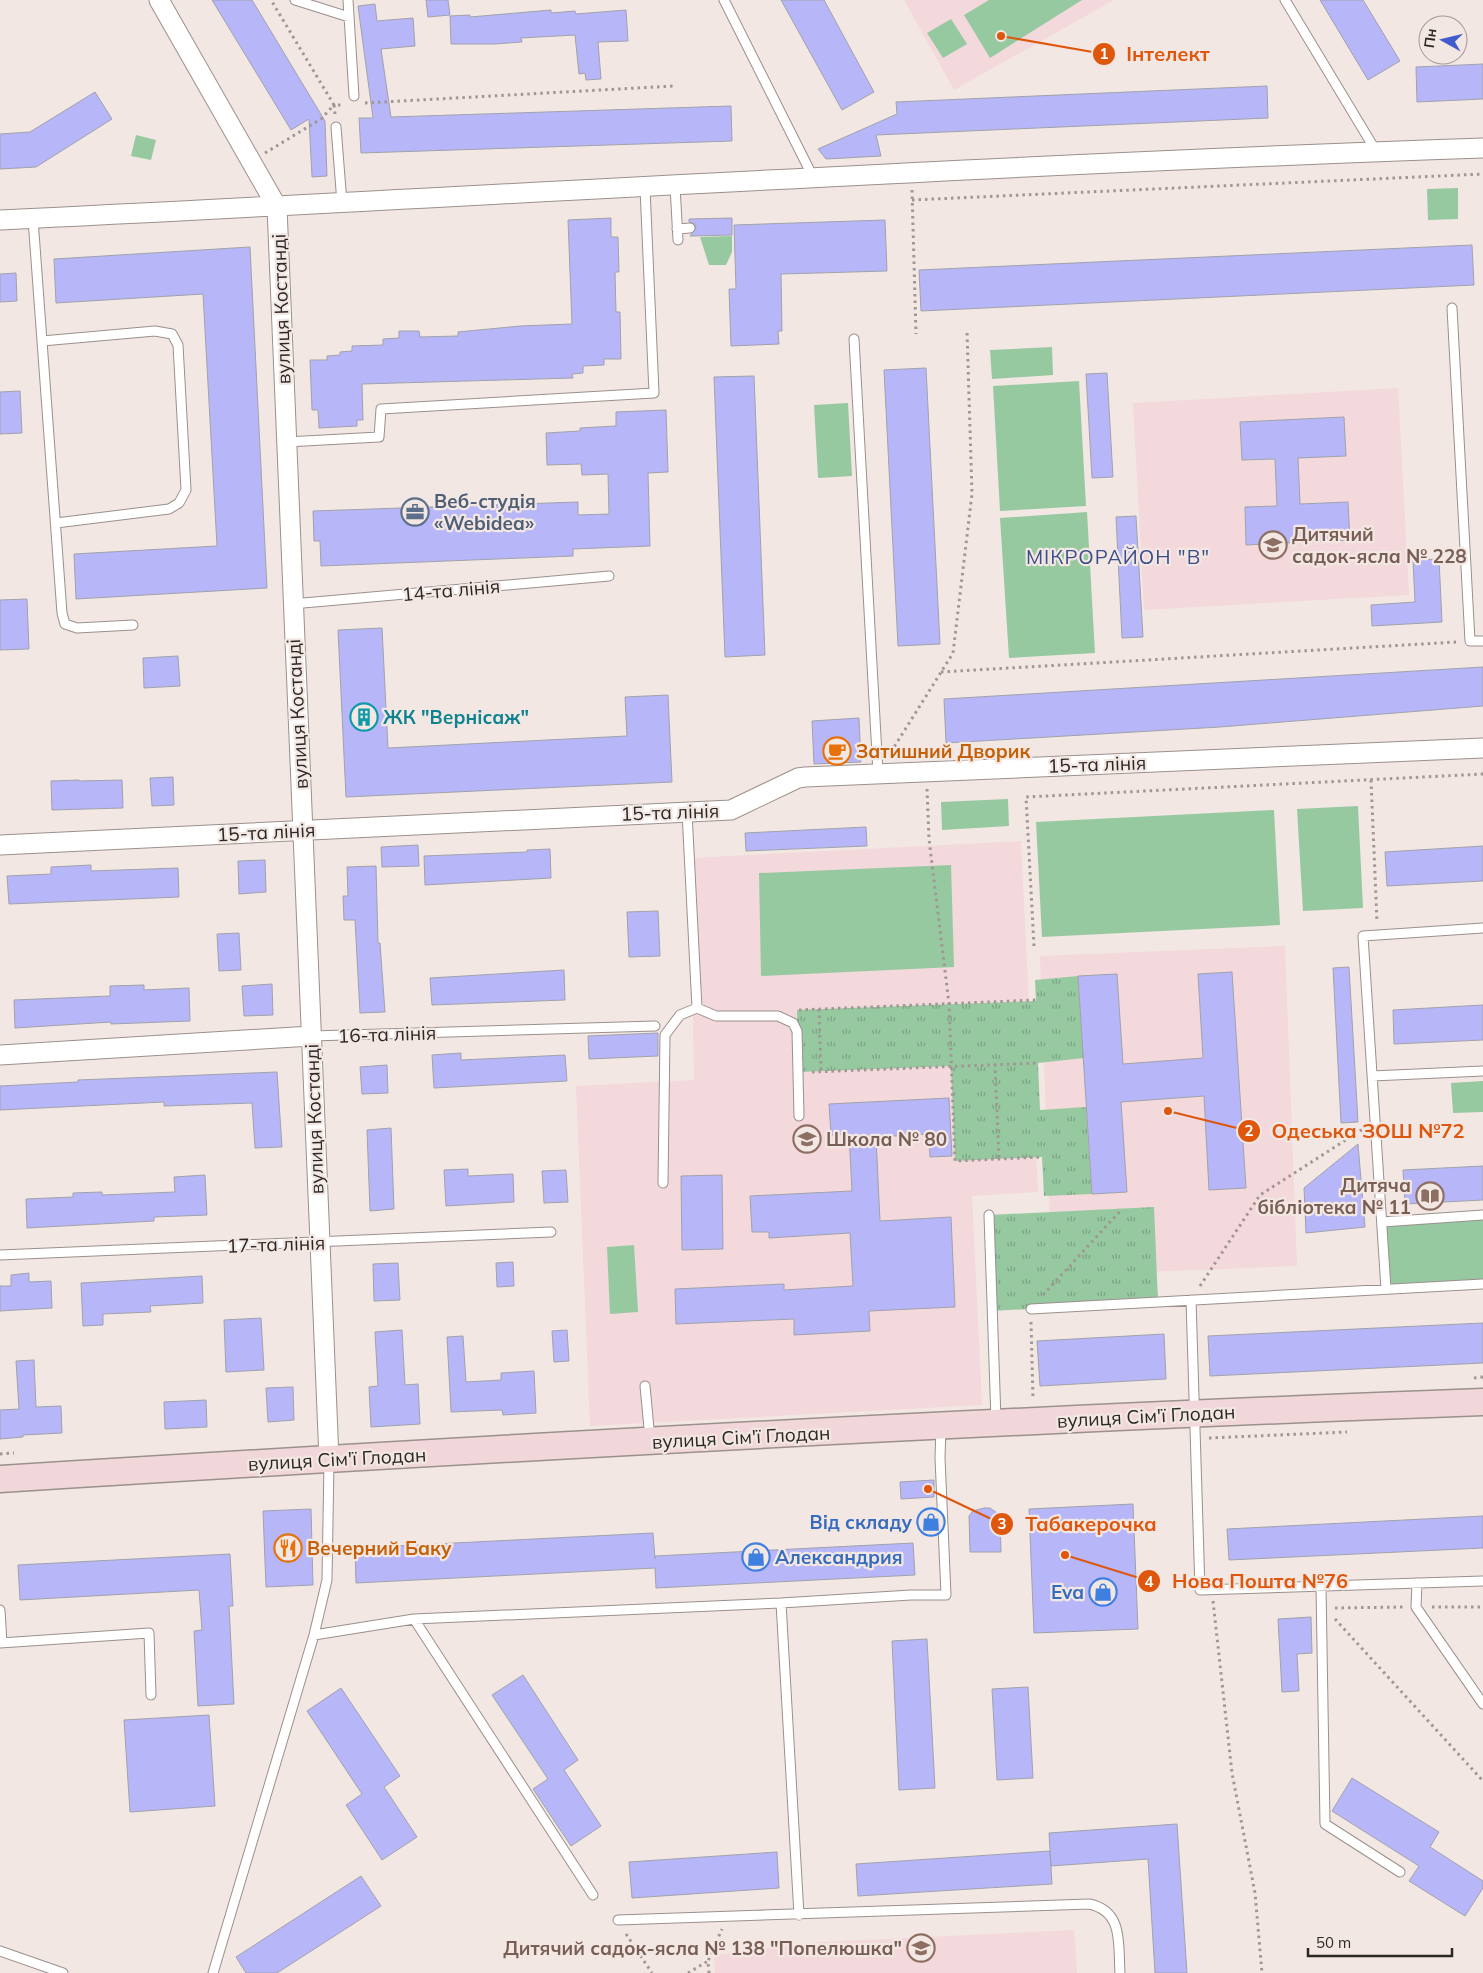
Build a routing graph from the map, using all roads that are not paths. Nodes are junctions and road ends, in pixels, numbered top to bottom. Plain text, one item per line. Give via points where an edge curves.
1 (159, 0) edge
2 (295, 0) edge
3 (348, 0) edge
4 (724, 0) edge
5 (1285, 0) edge
6 (349, 17) junction
7 (354, 96) dead end
8 (336, 127) road end
9 (1483, 148) edge
10 (1376, 152) junction
11 (813, 178) junction
12 (675, 186) junction
13 (645, 188) junction
14 (342, 203) junction
15 (277, 207) junction
16 (33, 219) junction
17 (0, 220) edge
18 (690, 228) dead end
19 (677, 229) junction
20 (678, 240) dead end
21 (1452, 308) dead end
22 (854, 338) dead end
23 (42, 340) junction
24 (286, 442) junction
25 (56, 524) junction
26 (610, 576) dead end
27 (292, 604) junction
28 (133, 626) dead end
29 (1483, 641) edge
30 (1483, 748) edge
31 (878, 773) junction
32 (687, 812) junction
33 (302, 830) junction
34 (0, 845) edge
35 (1483, 928) edge
36 (697, 1008) junction
37 (655, 1026) dead end
38 (311, 1036) junction
39 (0, 1055) edge
40 (1483, 1071) edge
41 (1372, 1076) junction
42 (799, 1116) dead end
43 (663, 1183) dead end
44 (990, 1215) dead end
45 (1483, 1215) edge
46 (1382, 1222) junction
47 (551, 1232) dead end
48 (320, 1242) junction
49 (0, 1255) edge
50 (1483, 1284) edge
51 (1386, 1289) junction
52 (1190, 1300) junction
53 (1031, 1309) road end
54 (645, 1386) dead end
55 (1483, 1402) edge
56 (1194, 1413) junction
57 (996, 1423) junction
58 (941, 1426) junction
59 (650, 1441) junction
60 (328, 1459) junction
61 (0, 1479) edge
62 (1483, 1581) edge
63 (1417, 1583) junction
64 (1321, 1586) junction
65 (781, 1603) junction
66 (0, 1610) edge
67 (414, 1619) junction
68 (314, 1635) junction
69 (1, 1643) edge
70 (151, 1695) dead end
71 (1483, 1704) edge
72 (1400, 1872) dead end
73 (593, 1895) dead end
74 (799, 1915) junction
75 (618, 1920) dead end
76 (0, 1951) edge
77 (63, 1973) edge
78 (213, 1973) edge
79 (1120, 1973) edge

1 - 15 street, вулиця Костанді
2 - 6 lane
3 - 6 lane
4 - 11 lane
5 - 10 lane
6 - 7 lane
8 - 14 lane
9 - 10 street
10 - 11 street
11 - 12 street
12 - 13 street
12 - 19 lane
13 - 14 street
13 - 24 lane via 654,393 381,409 379,437
14 - 15 street
15 - 16 street
15 - 24 street, вулиця Костанді
16 - 17 street
16 - 23 lane
18 - 19 lane
19 - 20 lane
21 - 29 lane via 1470,641
22 - 31 lane
23 - 25 lane
23 - 25 lane via 155,331 172,334 178,345 186,490 179,503 170,509
24 - 27 street, вулиця Костанді
25 - 28 lane via 65,624 77,628
26 - 27 lane, 14-та лінія
27 - 33 street, вулиця Костанді
30 - 31 street, 15-та лінія
31 - 32 street, 15-та лінія via 798,778 731,810
32 - 33 street, 15-та лінія
32 - 36 lane
33 - 34 street, 15-та лінія
33 - 38 street, вулиця Костанді
35 - 41 lane via 1364,936
36 - 42 lane via 716,1016 778,1016 794,1023
36 - 43 lane via 680,1015 665,1035
37 - 38 lane, 16-та лінія
38 - 39 street, 16-та лінія
38 - 48 street, вулиця Костанді
40 - 41 lane
41 - 46 lane
44 - 57 lane
45 - 46 lane
46 - 51 lane
47 - 48 lane, 17-та лінія
48 - 49 lane, 17-та лінія
48 - 60 street, вулиця Костанді
50 - 51 lane
51 - 52 lane
52 - 53 lane
52 - 56 lane
54 - 59 lane
55 - 56 street, вулиця Сім'ї Глодан
56 - 57 street, вулиця Сім'ї Глодан
56 - 64 lane via 1200,1590
57 - 58 street, вулиця Сім'ї Глодан
58 - 59 street, вулиця Сім'ї Глодан
58 - 65 lane via 946,1595
59 - 60 street, вулиця Сім'ї Глодан
60 - 61 street, вулиця Сім'ї Глодан
60 - 68 lane via 327,1580
62 - 63 lane
63 - 64 lane
63 - 71 lane via 1416,1607
64 - 72 lane via 1325,1824
65 - 67 lane
65 - 74 lane
66 - 69 lane
67 - 68 lane
67 - 73 lane
68 - 78 lane
69 - 70 lane via 149,1634
74 - 75 lane
74 - 79 lane via 1089,1904 1106,1910 1112,1917 1118,1934
76 - 77 lane

